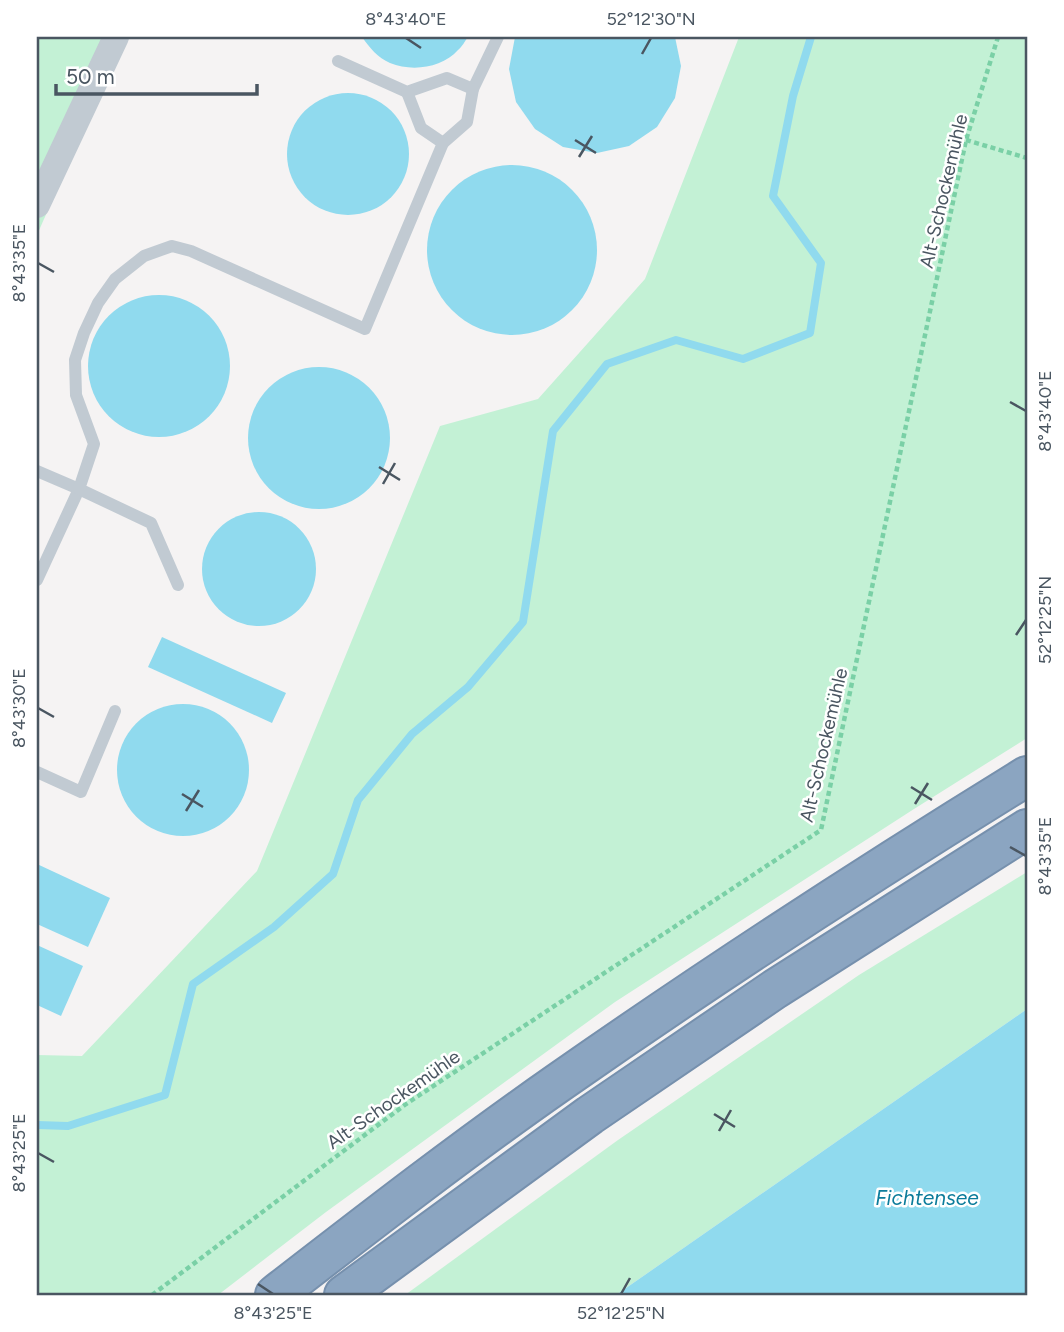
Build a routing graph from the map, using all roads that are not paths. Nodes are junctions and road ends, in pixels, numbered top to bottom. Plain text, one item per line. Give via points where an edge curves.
1 (116, 37) edge
2 (498, 37) edge
3 (338, 61) dead end
4 (473, 89) junction
5 (407, 92) junction
6 (443, 144) junction
7 (37, 205) edge
8 (37, 471) edge
9 (79, 489) junction
10 (37, 580) edge
11 (178, 585) dead end
12 (115, 711) dead end
13 (37, 772) edge
14 (1027, 776) edge
15 (1027, 829) edge
16 (275, 1295) edge
17 (345, 1295) edge

1 - 7 street
2 - 4 lane
3 - 5 lane
4 - 5 lane via 447,78
4 - 6 lane via 467,122
5 - 6 lane via 421,128
6 - 9 lane via 365,329 172,246 144,256 115,279 98,303 75,360 76,395 94,444
8 - 9 lane
9 - 10 lane
9 - 11 lane via 151,523
12 - 13 lane via 81,792
14 - 16 highway via 750,953 558,1083
15 - 17 highway via 775,989 590,1115

